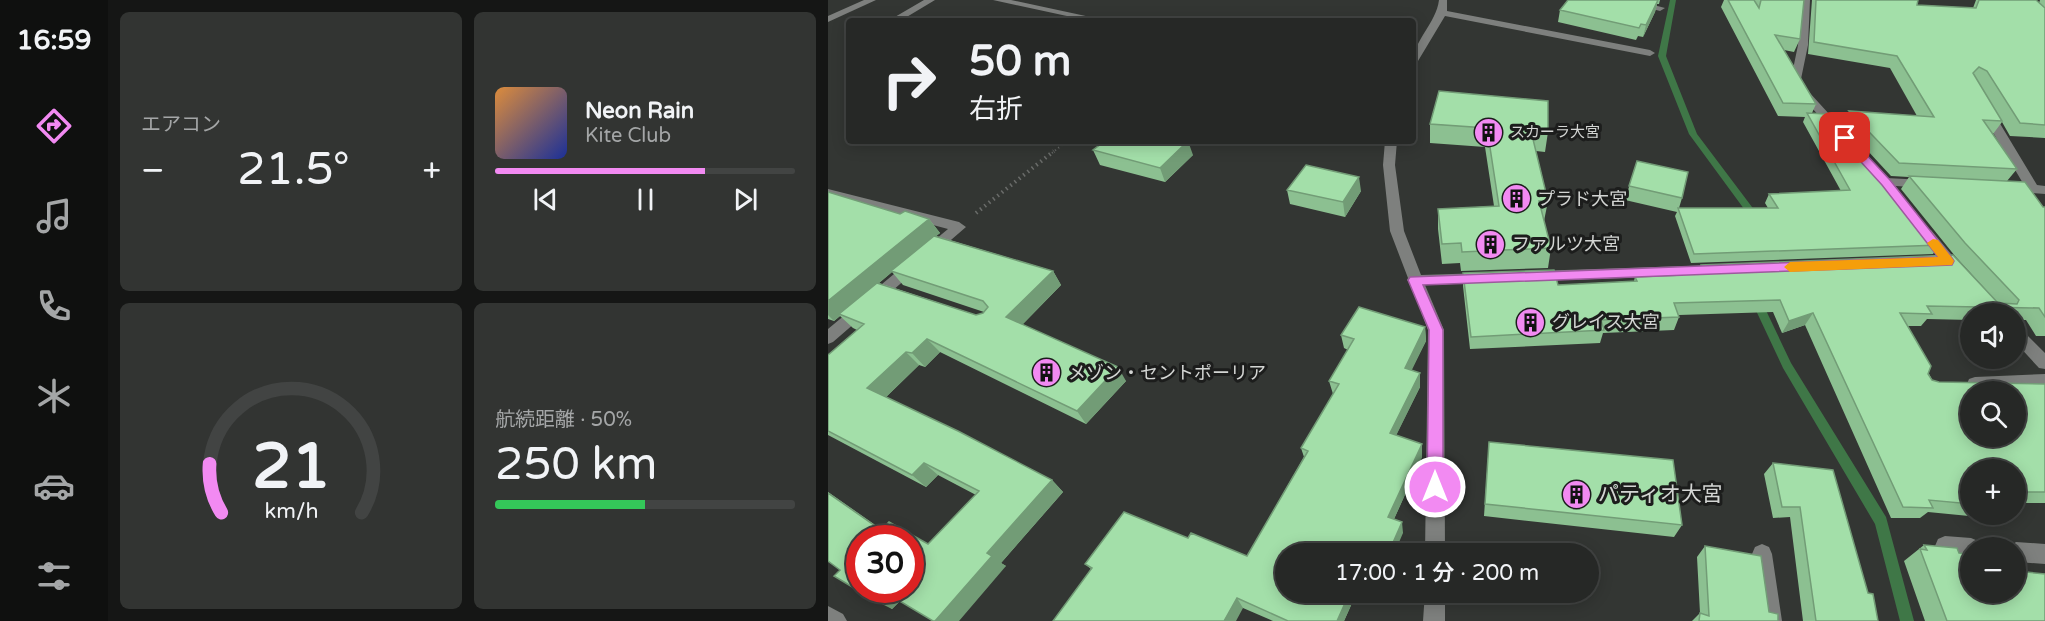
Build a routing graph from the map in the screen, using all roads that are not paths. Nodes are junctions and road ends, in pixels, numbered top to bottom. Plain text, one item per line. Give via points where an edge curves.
1 (872, 0) edge
2 (931, 0) edge
3 (997, 0) edge
4 (1443, 0) edge
5 (1622, 0) edge
6 (1806, 0) edge
7 (1660, 8) edge
8 (1442, 13) junction
9 (898, 18) edge
10 (1089, 18) edge
11 (828, 19) edge
12 (1650, 53) dead end
13 (1416, 56) edge
14 (1983, 104) edge
15 (1842, 134) edge
16 (1391, 144) edge
17 (1942, 185) edge
18 (1999, 188) edge
19 (2039, 190) edge
20 (828, 193) edge
21 (1900, 200) edge
22 (1913, 218) edge
23 (1734, 269) edge
24 (1521, 276) edge
25 (1497, 277) edge
26 (1414, 280) junction
27 (1969, 284) edge
28 (887, 288) junction
29 (909, 295) edge
30 (828, 338) edge
31 (2026, 343) edge
32 (2045, 363) edge
33 (2045, 381) edge
34 (2026, 382) edge
35 (1435, 543) edge
36 (1945, 546) edge
37 (1960, 547) edge
38 (2026, 553) edge
39 (1762, 554) edge
40 (2045, 554) edge
41 (1435, 603) edge
42 (828, 616) edge
43 (836, 621) edge
44 (1434, 621) edge
45 (1771, 621) edge

1 - 11 street
2 - 9 street
3 - 10 street
4 - 8 street
5 - 7 street
6 - 15 street via 1797,80
8 - 12 street
8 - 13 street
14 - 19 street
16 - 26 street via 1389,165 1397,231
17 - 21 street via 1882,178
18 - 19 street
20 - 28 street via 959,227
22 - 27 street via 1942,262
23 - 24 street
25 - 26 street
26 - 35 street via 1436,330
28 - 29 street
28 - 30 street
31 - 32 street
33 - 34 street
36 - 37 street
38 - 40 street
39 - 45 street
41 - 44 street
42 - 43 street

